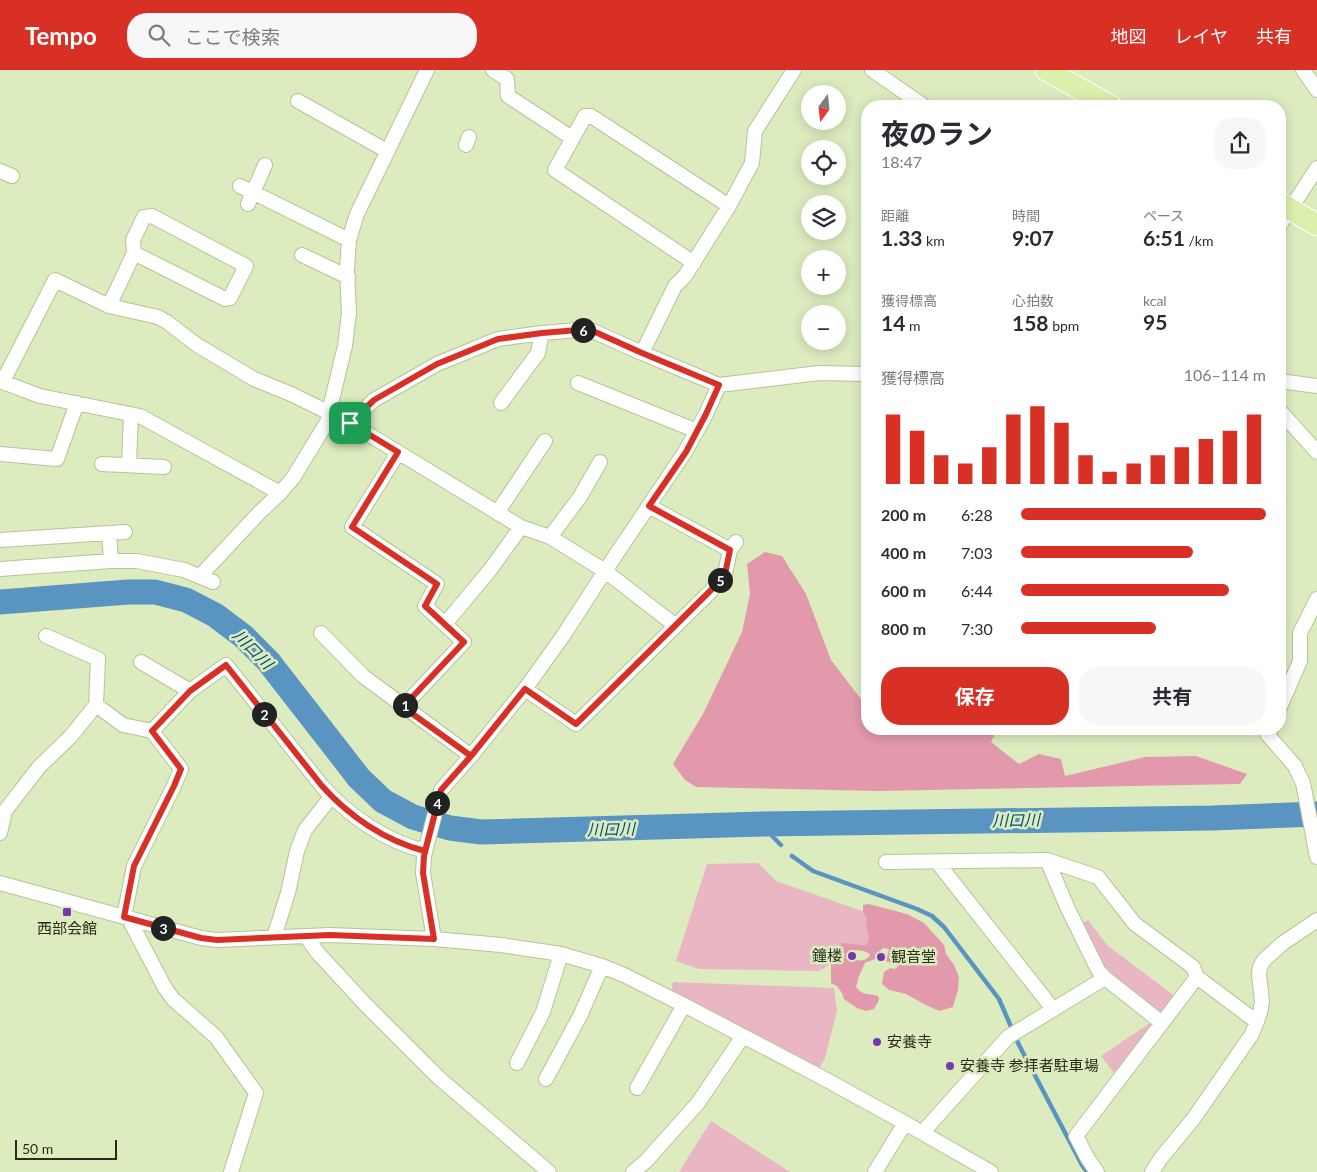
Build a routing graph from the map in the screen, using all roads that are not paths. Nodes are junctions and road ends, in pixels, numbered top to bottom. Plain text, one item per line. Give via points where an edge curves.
1 (427, 70) edge
2 (493, 70) edge
3 (794, 70) edge
4 (872, 70) edge
5 (1046, 70) edge
6 (1303, 70) edge
7 (1317, 90) edge
8 (915, 100) edge
9 (1100, 100) edge
10 (298, 101) dead end
11 (572, 138) junction
12 (387, 151) junction
13 (265, 165) dead end
14 (1317, 168) edge
15 (240, 186) dead end
16 (250, 198) junction
17 (729, 206) junction
18 (1286, 209) edge
19 (1286, 213) edge
20 (1317, 225) edge
21 (349, 240) junction
22 (134, 253) junction
23 (302, 256) dead end
24 (694, 262) junction
25 (348, 277) junction
26 (109, 306) junction
27 (542, 333) junction
28 (642, 353) junction
29 (861, 374) edge
30 (2, 381) edge
31 (1286, 382) edge
32 (578, 383) dead end
33 (719, 385) junction
34 (1317, 386) edge
35 (77, 403) junction
36 (501, 404) dead end
37 (330, 413) junction
38 (131, 414) junction
39 (1286, 418) edge
40 (350, 423) junction
41 (697, 431) junction
42 (545, 441) dead end
43 (398, 452) junction
44 (1317, 452) edge
45 (0, 454) edge
46 (600, 462) dead end
47 (102, 464) dead end
48 (129, 465) junction
49 (164, 467) dead end
50 (280, 493) junction
51 (649, 506) junction
52 (497, 512) junction
53 (521, 527) junction
54 (124, 532) dead end
55 (109, 533) junction
56 (550, 537) junction
57 (0, 540) edge
58 (111, 561) junction
59 (0, 569) edge
60 (605, 571) junction
61 (1317, 599) edge
62 (445, 624) junction
63 (676, 626) junction
64 (321, 633) dead end
65 (46, 636) dead end
66 (141, 662) dead end
67 (525, 689) junction
68 (190, 691) junction
69 (1286, 693) edge
70 (96, 705) junction
71 (403, 707) junction
72 (152, 731) junction
73 (1269, 735) edge
74 (471, 756) junction
75 (332, 797) junction
76 (0, 832) edge
77 (1314, 838) edge
78 (425, 851) junction
79 (1317, 856) edge
80 (1047, 860) junction
81 (886, 862) dead end
82 (937, 862) junction
83 (0, 882) edge
84 (126, 918) junction
85 (1317, 920) edge
86 (306, 936) junction
87 (274, 937) junction
88 (434, 939) junction
89 (561, 954) junction
90 (602, 966) junction
91 (1197, 977) junction
92 (1105, 978) junction
93 (684, 1005) junction
94 (1052, 1009) junction
95 (1162, 1022) junction
96 (1257, 1022) junction
97 (743, 1036) junction
98 (517, 1063) dead end
99 (546, 1079) dead end
100 (637, 1088) dead end
101 (905, 1123) junction
102 (922, 1133) junction
103 (231, 1172) edge
104 (549, 1172) edge
105 (633, 1172) edge
106 (875, 1172) edge
107 (991, 1172) edge
108 (1097, 1172) edge
109 (1152, 1172) edge

1 - 12 street
2 - 11 street via 506,79 508,96
3 - 17 street via 755,131 752,163
4 - 8 street
5 - 9 main road
6 - 7 street
10 - 12 street
11 - 17 street via 585,116 591,116
11 - 24 street via 556,170
12 - 21 street via 357,214
13 - 16 street
14 - 18 street
15 - 16 street
16 - 21 street
17 - 24 street
19 - 20 main road
21 - 25 street
22 - 22 street via 225,298 230,298 246,266 152,216 144,217 133,240
22 - 26 street
23 - 25 street
24 - 28 street via 675,286
25 - 37 street via 346,338
26 - 30 street via 55,280
26 - 37 street via 158,317 254,379
27 - 28 street via 593,331
27 - 36 street via 538,354
27 - 40 street via 498,339 437,364 374,400
28 - 33 street
29 - 33 street via 819,373
30 - 35 street via 40,396
31 - 34 street
32 - 41 street
33 - 41 street
35 - 38 street
35 - 45 street via 57,459
37 - 40 street
37 - 50 street via 293,478
38 - 48 street
38 - 50 street
39 - 44 street
40 - 43 street
41 - 51 street
42 - 52 street
43 - 52 street
43 - 62 street via 352,527 437,584 425,606
46 - 56 street
47 - 48 street
48 - 49 street
50 - 58 street via 259,513 207,579 156,564
51 - 60 street
51 - 63 street via 733,546 725,574
52 - 53 street
53 - 56 street
53 - 62 street
54 - 55 street
55 - 57 street
55 - 58 street
56 - 60 street
58 - 59 street
60 - 63 street
60 - 67 street
61 - 69 street via 1300,633 1300,661
62 - 71 street via 464,642
63 - 67 street via 576,724
64 - 71 street via 363,676
65 - 70 street via 98,659
66 - 68 street
67 - 74 street
68 - 72 street
68 - 75 street via 226,665
70 - 72 street via 123,724
70 - 76 street via 71,736 39,767 5,811
71 - 74 street
72 - 84 street via 181,769 134,866
73 - 77 street via 1299,774
74 - 78 street via 441,790
75 - 78 street via 359,820
75 - 87 street via 305,830 296,851 288,893
77 - 79 street
78 - 88 street via 423,873
80 - 82 street
80 - 91 street via 1098,877 1135,924 1193,967
80 - 92 street via 1098,970
81 - 82 street
82 - 94 street
83 - 84 street
84 - 87 street via 201,938
84 - 103 street via 173,999 216,1037 256,1093
85 - 96 street via 1264,960 1260,967 1262,1002
86 - 87 street
86 - 88 street
86 - 104 street via 365,1004 439,1078
88 - 89 street
89 - 90 street
89 - 98 street via 543,1012
90 - 93 street
90 - 99 street
91 - 95 street
91 - 96 street
92 - 94 street
92 - 95 street
93 - 97 street
93 - 100 street
94 - 102 street via 1015,1033
95 - 108 street via 1076,1136
96 - 109 street via 1200,1110
97 - 101 street
97 - 105 street via 698,1103
101 - 102 street
101 - 106 street
102 - 107 street

